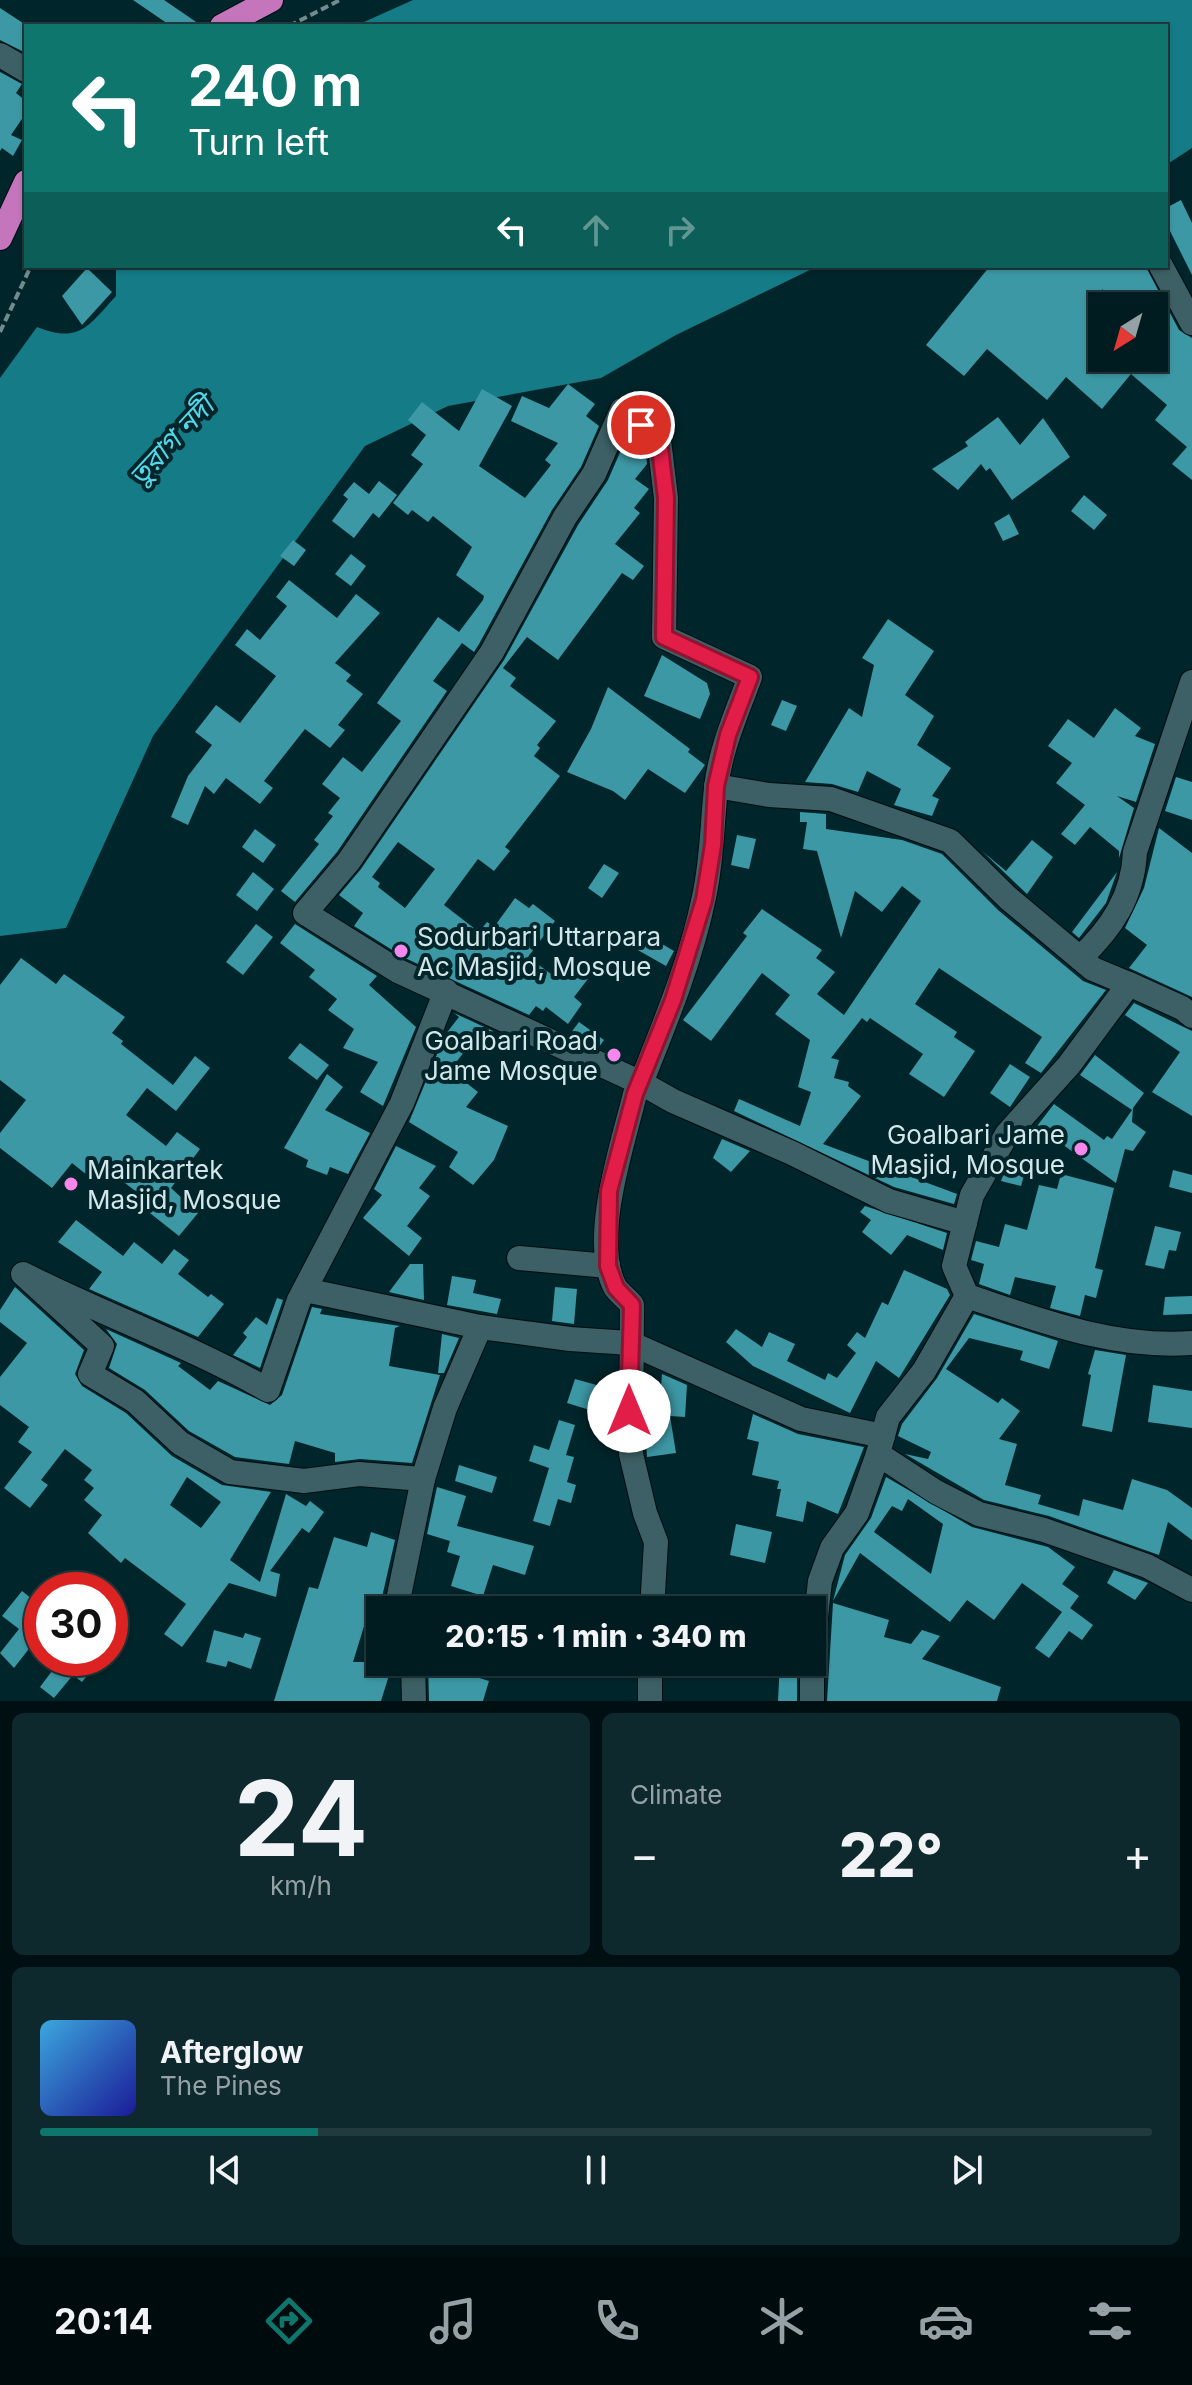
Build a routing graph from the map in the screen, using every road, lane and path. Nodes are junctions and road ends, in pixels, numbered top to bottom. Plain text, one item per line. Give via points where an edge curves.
1 (271, 0) edge
2 (340, 0) edge
3 (229, 15) edge
4 (293, 24) edge
5 (0, 55) edge
6 (24, 69) edge
7 (24, 186) edge
8 (1, 231) edge
9 (30, 268) edge
10 (1162, 268) edge
11 (1192, 323) edge
12 (0, 332) edge
13 (1192, 682) edge
14 (716, 786) junction
15 (1080, 958) junction
16 (1129, 984) junction
17 (446, 991) junction
18 (1192, 1016) edge
19 (641, 1083) junction
20 (965, 1223) junction
21 (519, 1258) dead end
22 (608, 1266) junction
23 (305, 1290) junction
24 (967, 1296) junction
25 (480, 1327) junction
26 (630, 1343) junction
27 (1192, 1343) edge
28 (881, 1445) junction
29 (423, 1479) junction
30 (1192, 1590) edge
31 (399, 1596) edge
32 (653, 1596) edge
33 (413, 1676) edge
34 (650, 1676) edge
35 (414, 1701) edge
36 (650, 1701) edge
37 (812, 1701) edge

1 - 3 highway
2 - 4 path
5 - 6 street
7 - 8 highway
9 - 12 path
10 - 11 street
13 - 15 street via 1135,852 1134,881 1119,913
14 - 15 street via 831,799 950,841
14 - 17 street via 750,677 664,637 666,498 659,440 622,410 594,474 492,652 349,861 305,913 398,971
14 - 19 street via 704,900
15 - 16 street
16 - 18 street
16 - 20 street via 1069,1065 1007,1134 972,1195
17 - 19 street
17 - 23 street via 402,1103
19 - 20 street via 889,1201
19 - 22 street via 609,1191
20 - 24 street via 954,1266
21 - 22 street
22 - 26 street via 616,1288 632,1305
23 - 25 street
23 - 29 street via 268,1390 23,1274 102,1346 90,1374 135,1401 180,1443 230,1472 304,1481 359,1474
24 - 27 street via 1080,1332 1157,1346
24 - 28 street via 924,1371 888,1417
25 - 26 street
25 - 29 street via 445,1408
26 - 28 street via 801,1419
26 - 32 street via 631,1454 656,1542
28 - 30 street via 936,1492 979,1514 1147,1566
28 - 37 street via 857,1513 832,1548 820,1581
29 - 31 street
33 - 35 street
34 - 36 street

